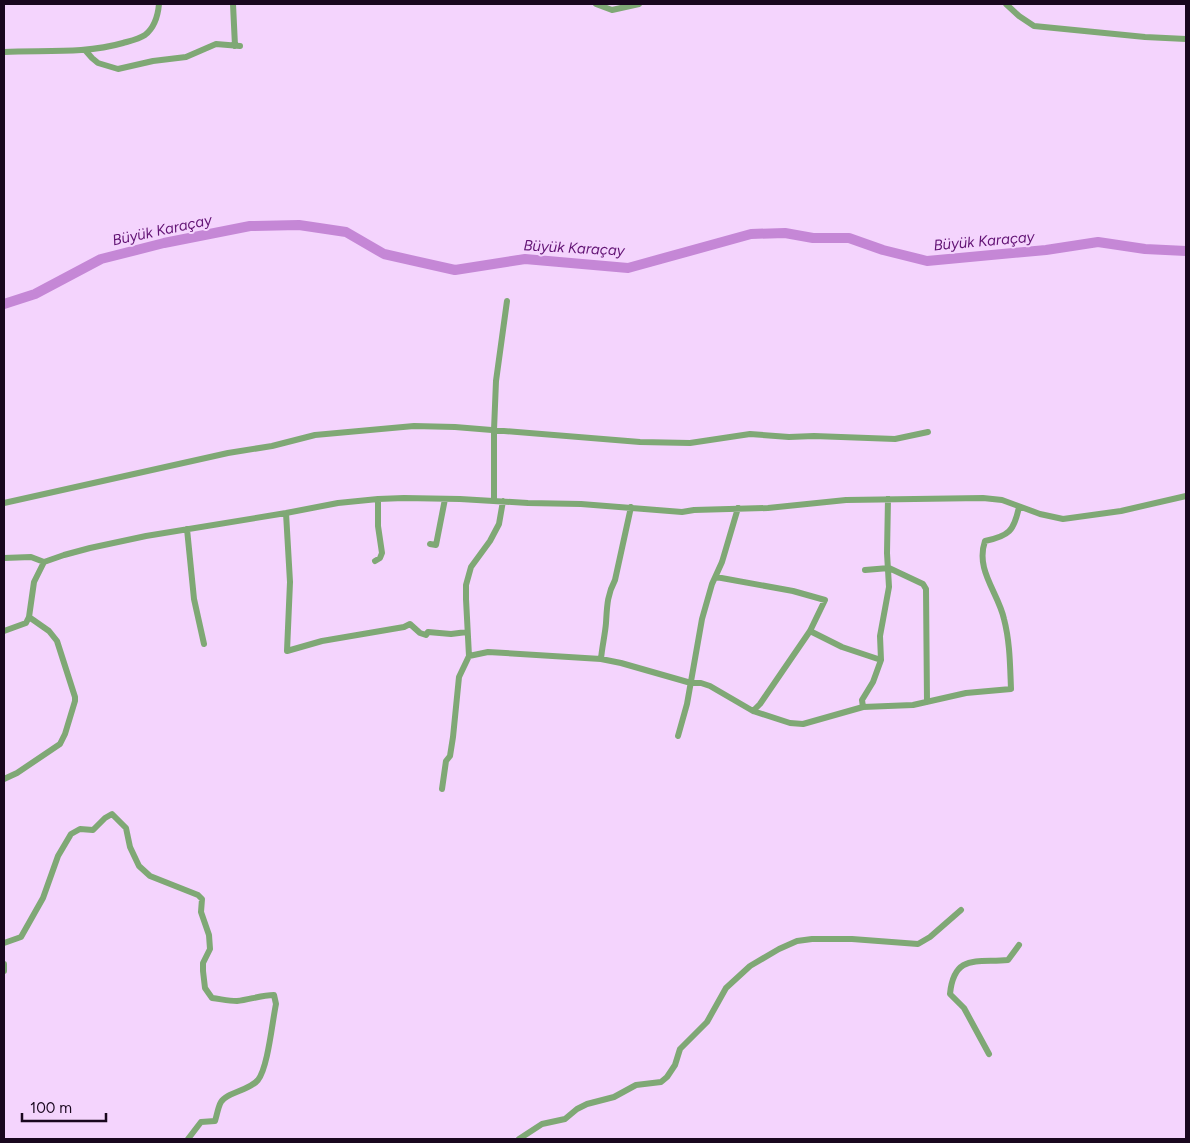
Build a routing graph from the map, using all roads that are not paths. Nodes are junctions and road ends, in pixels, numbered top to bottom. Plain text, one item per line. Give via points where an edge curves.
1 (158, 4) edge
2 (233, 4) edge
3 (596, 4) edge
4 (639, 4) edge
5 (1006, 4) edge
6 (1186, 38) edge
7 (85, 50) junction
8 (4, 52) edge
9 (507, 301) dead end
10 (494, 430) junction
11 (928, 432) dead end
12 (1186, 496) edge
13 (445, 498) junction
14 (378, 499) junction
15 (888, 499) junction
16 (494, 501) junction
17 (503, 501) junction
18 (4, 503) edge
19 (631, 507) junction
20 (1019, 507) junction
21 (738, 508) junction
22 (286, 513) junction
23 (187, 529) junction
24 (430, 544) dead end
25 (4, 558) edge
26 (375, 561) dead end
27 (44, 562) junction
28 (889, 568) junction
29 (865, 570) dead end
30 (716, 577) junction
31 (29, 617) junction
32 (4, 631) edge
33 (810, 631) junction
34 (467, 632) junction
35 (204, 644) dead end
36 (469, 656) junction
37 (601, 659) junction
38 (881, 660) junction
39 (691, 683) junction
40 (927, 702) junction
41 (863, 707) junction
42 (753, 711) junction
43 (678, 736) dead end
44 (4, 779) edge
45 (442, 789) dead end
46 (961, 910) dead end
47 (4, 943) edge
48 (1019, 945) dead end
49 (4, 964) edge
50 (4, 971) edge
51 (989, 1054) dead end
52 (188, 1139) edge
53 (519, 1139) edge

1 - 7 street via 152,27 144,35 112,46
2 - 7 street via 238,46 216,44 186,57 118,69 98,63
3 - 4 street via 612,10
5 - 6 street via 1034,26
7 - 8 street
9 - 10 street via 496,381
10 - 11 street via 690,443 750,434 895,439
10 - 16 street
10 - 18 street via 414,426 315,435
12 - 20 street via 1121,511 1063,518
13 - 14 street
13 - 16 street
13 - 24 street via 436,545
14 - 22 street
14 - 26 street via 382,553
15 - 20 street via 983,498 1002,500
15 - 21 street
15 - 28 street
16 - 17 street
17 - 19 street
17 - 34 street via 499,524 468,577
19 - 21 street via 682,512
19 - 37 street via 615,580 606,605
20 - 40 street via 1011,530 1003,537 985,541 982,550 983,567 1004,616 1010,646 1011,689 966,693
21 - 30 street
22 - 23 street
22 - 34 street via 290,582 287,651 410,624 426,635 428,632
23 - 27 street via 90,548
23 - 35 street via 194,599
25 - 27 street via 31,557
27 - 31 street via 34,582
28 - 29 street
28 - 38 street via 880,636
28 - 40 street via 923,584 926,589
30 - 33 street via 825,600
30 - 39 street via 702,619
31 - 32 street via 26,623
31 - 44 street via 57,641 75,702 60,744
33 - 38 street via 842,647
33 - 42 street
34 - 36 street
36 - 37 street via 488,652
36 - 45 street via 459,677 453,737
37 - 39 street
38 - 41 street via 874,682 862,700
39 - 42 street via 710,686
39 - 43 street
40 - 41 street
41 - 42 street via 803,724
46 - 53 street via 918,944 812,939 779,949 750,966 726,988 707,1022 680,1049 675,1065 661,1082 636,1085 614,1097 587,1104 565,1119 542,1124
47 - 52 street via 21,938 71,834 80,829 93,830 112,814 126,828 139,866 150,876 202,898 201,912 210,949 203,962 203,971 206,988 212,998 238,1001 274,995 276,1004 259,1079 252,1086 224,1099 215,1121 201,1122
48 - 51 street via 1008,960 971,961 963,965 951,980 950,994 964,1008
49 - 50 street

